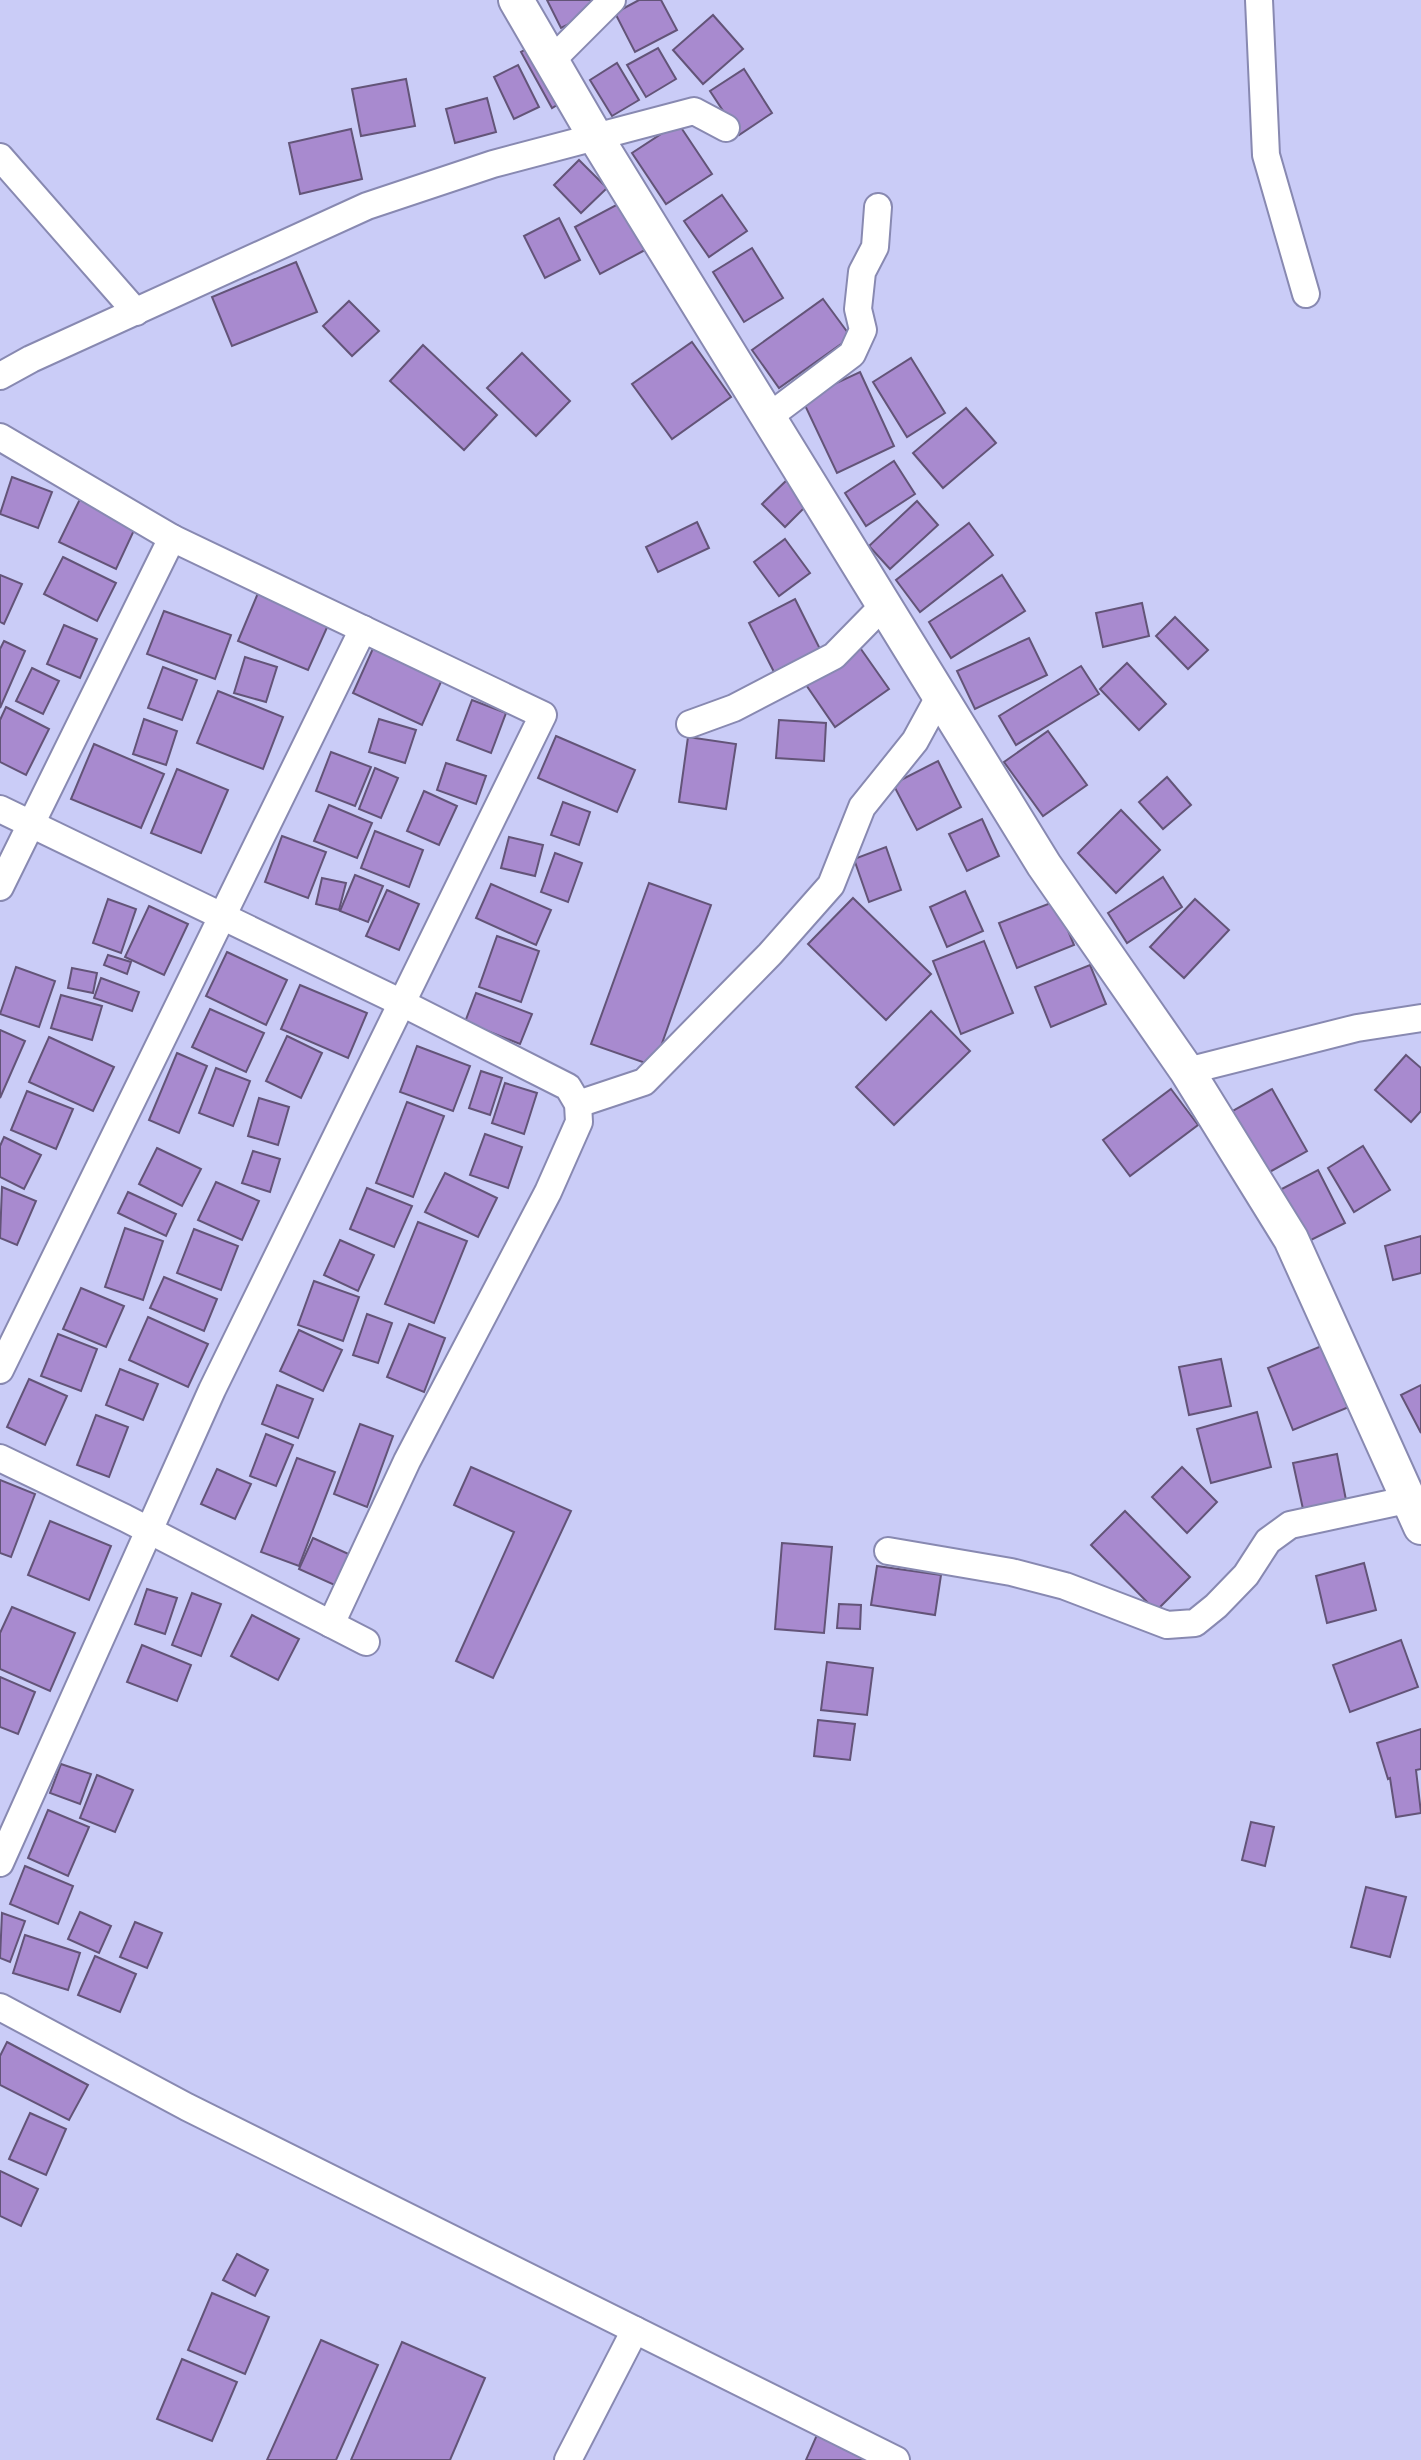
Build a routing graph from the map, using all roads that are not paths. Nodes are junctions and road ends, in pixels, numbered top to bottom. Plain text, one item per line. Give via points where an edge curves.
1 (516, 0) edge
2 (612, 0) edge
3 (1259, 0) edge
4 (551, 61) junction
5 (726, 128) dead end
6 (595, 136) junction
7 (0, 157) edge
8 (878, 207) dead end
9 (1306, 294) dead end
10 (136, 312) junction
11 (0, 376) edge
12 (767, 418) junction
13 (0, 437) edge
14 (172, 538) junction
15 (883, 606) junction
16 (363, 629) junction
17 (939, 697) junction
18 (690, 724) dead end
19 (0, 809) edge
20 (31, 825) junction
21 (0, 887) edge
22 (221, 917) junction
23 (402, 1003) junction
24 (1421, 1018) edge
25 (1187, 1071) junction
26 (578, 1104) junction
27 (0, 1370) edge
28 (0, 1458) edge
29 (1416, 1513) edge
30 (148, 1530) junction
31 (888, 1551) dead end
32 (331, 1624) junction
33 (366, 1642) dead end
34 (0, 1863) edge
35 (0, 2007) edge
36 (635, 2330) junction
37 (568, 2460) edge
38 (896, 2460) edge

1 - 4 street
2 - 4 street
3 - 9 street via 1266,155
4 - 6 street
5 - 6 street via 694,111
6 - 10 street via 367,206
6 - 12 street
7 - 10 street
8 - 12 street via 875,247 862,272 858,309 863,330 852,354
10 - 11 street
12 - 15 street
13 - 14 street
14 - 16 street
14 - 20 street
15 - 17 street
15 - 18 street via 834,656 734,708
16 - 22 street
16 - 23 street via 543,715
17 - 25 street via 1044,865
17 - 26 street via 915,741 862,807 831,885 780,943 644,1082
19 - 20 street
20 - 21 street
20 - 22 street
22 - 23 street
22 - 27 street
23 - 26 street via 568,1087
23 - 30 street
24 - 25 street via 1357,1028
25 - 29 street via 1291,1239
26 - 32 street via 579,1122 548,1192 407,1461
28 - 30 street
29 - 31 street via 1290,1525 1268,1541 1246,1575 1195,1623 1167,1625 1065,1586
30 - 32 street
30 - 34 street
32 - 33 street
35 - 36 street via 187,2107
36 - 37 street
36 - 38 street

